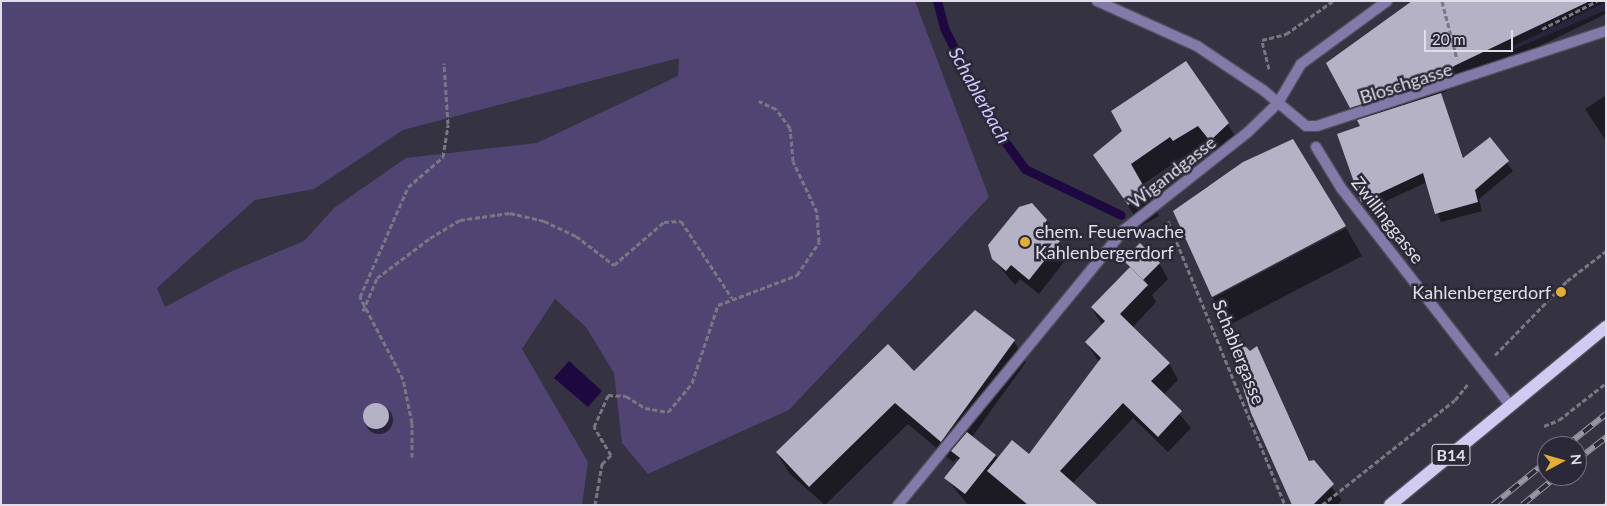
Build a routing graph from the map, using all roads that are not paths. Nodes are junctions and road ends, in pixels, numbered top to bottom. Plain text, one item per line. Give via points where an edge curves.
1 (1097, 1) edge
2 (1387, 1) edge
3 (1606, 31) edge
4 (1278, 103) junction
5 (1316, 146) dead end
6 (1606, 327) edge
7 (1512, 406) junction
8 (898, 505) edge
9 (1390, 505) edge

1 - 4 street, Bloschgasse via 1197,46
2 - 4 street, Wigandgasse via 1300,64
3 - 4 street, Bloschgasse via 1328,126 1306,126
4 - 8 street, Wigandgasse via 1124,230
5 - 7 street, Zwillinggasse via 1341,188
6 - 7 main road, B14
7 - 9 main road, B14

